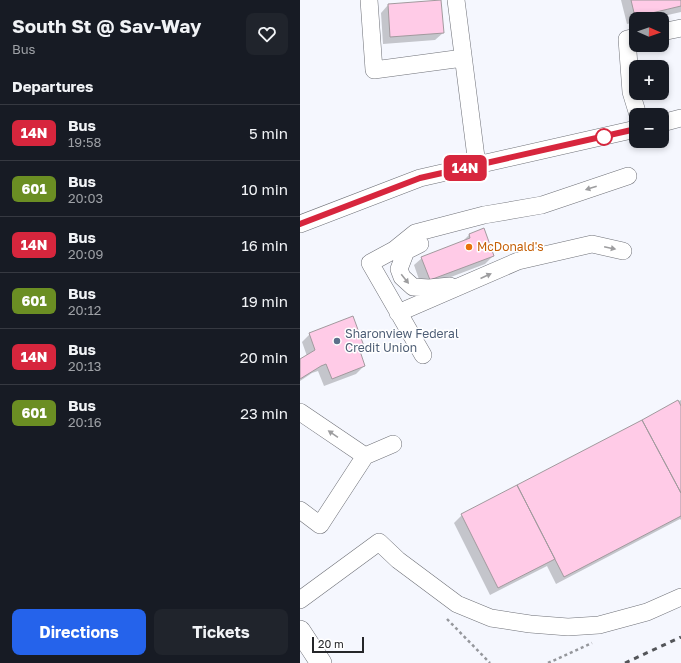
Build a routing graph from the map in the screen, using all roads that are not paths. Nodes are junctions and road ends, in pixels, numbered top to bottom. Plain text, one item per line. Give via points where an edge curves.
1 (369, 0) edge
2 (456, 0) edge
3 (681, 28) edge
4 (669, 31) edge
5 (629, 39) edge
6 (463, 58) junction
7 (636, 108) edge
8 (681, 118) edge
9 (669, 121) edge
10 (629, 131) edge
11 (477, 165) junction
12 (628, 176) dead end
13 (462, 221) junction
14 (300, 224) edge
15 (623, 251) dead end
16 (464, 286) junction
17 (398, 313) junction
18 (422, 355) dead end
19 (300, 412) edge
20 (393, 444) dead end
21 (365, 456) junction
22 (300, 510) edge
23 (681, 597) edge
24 (300, 600) edge
25 (300, 631) edge
26 (321, 663) edge

1 - 6 street via 374,70
2 - 6 street
3 - 4 street
5 - 7 street via 627,39 631,92
6 - 11 street
8 - 9 street
10 - 11 street
11 - 14 street via 420,178
12 -> 13 street via 542,204
13 -> 16 street via 406,251 399,269 402,277 412,287
13 - 17 street via 415,233 394,250 370,263
16 -> 15 street via 518,261 592,244
16 - 17 street
17 - 18 street
21 -> 19 street
20 - 21 street
21 - 22 street via 320,525
23 - 24 street via 647,612 599,625 568,627 491,618 457,604 398,560 379,542
25 - 26 main road

